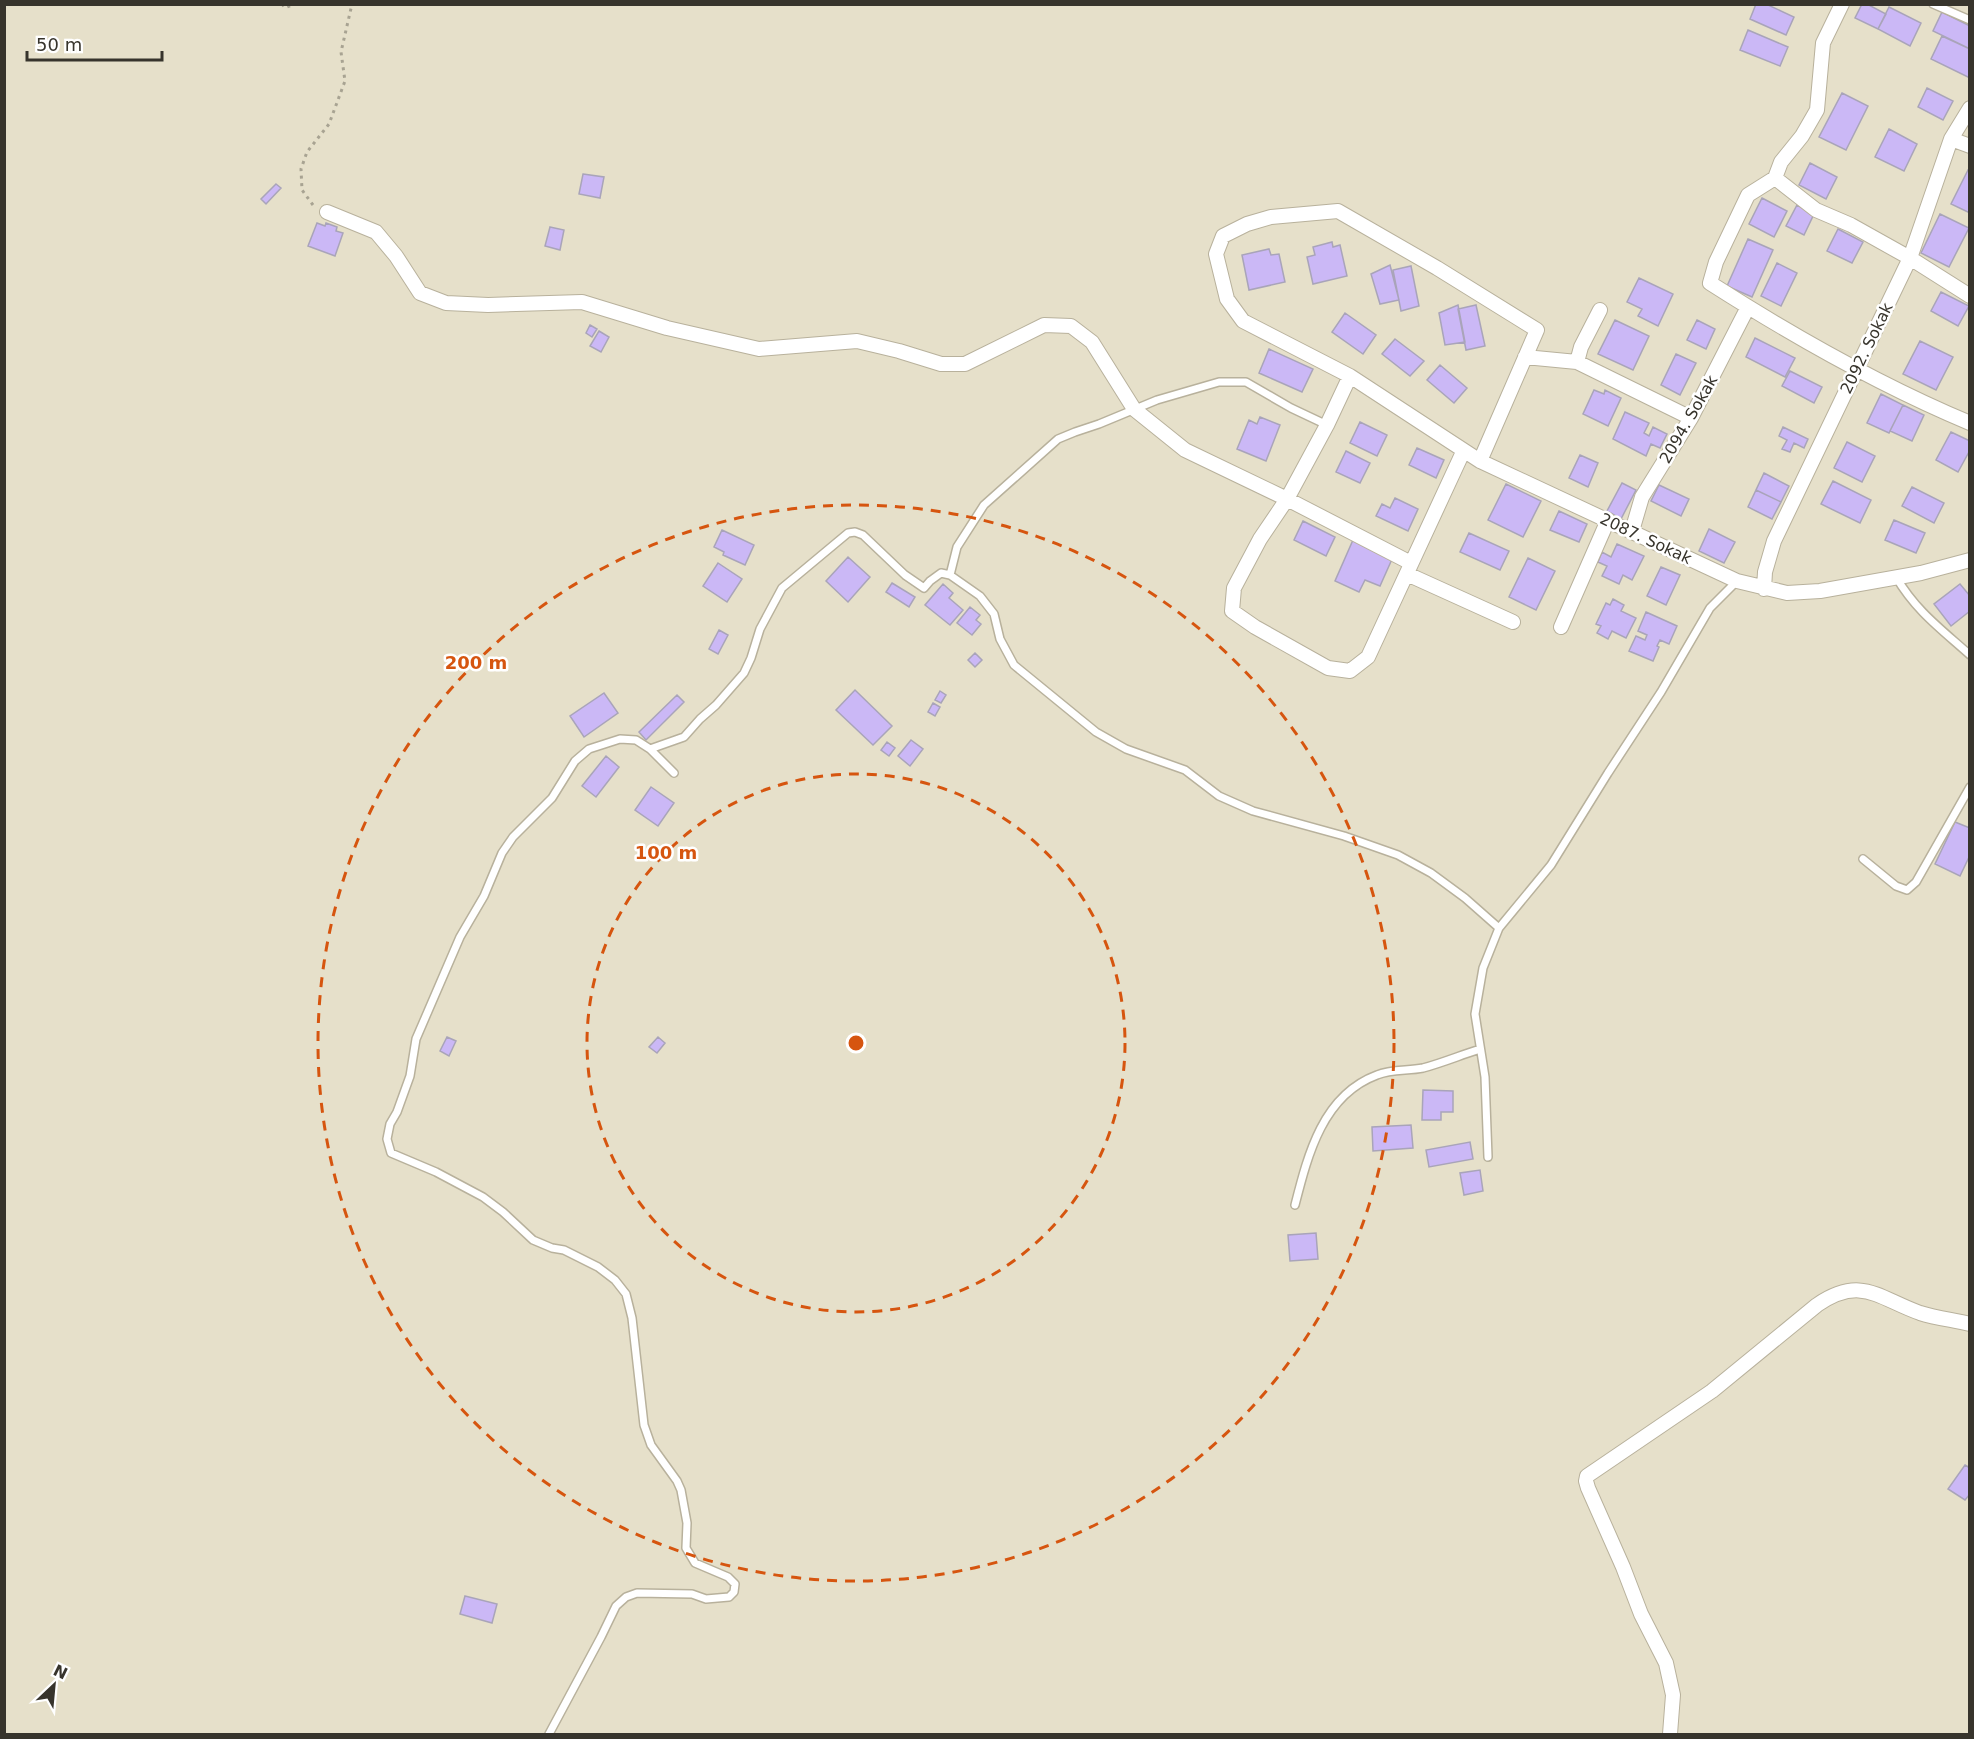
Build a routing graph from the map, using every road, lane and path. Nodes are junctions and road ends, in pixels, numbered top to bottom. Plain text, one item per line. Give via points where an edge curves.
1 (282, 4) edge
2 (294, 4) edge
3 (352, 4) edge
4 (1842, 4) edge
5 (1933, 4) edge
6 (1970, 20) edge
7 (1970, 108) edge
8 (1951, 139) junction
9 (1970, 146) edge
10 (1775, 178) junction
11 (327, 212) joint
12 (1910, 258) junction
13 (1970, 296) edge
14 (1748, 307) junction
15 (1600, 310) dead end
16 (1525, 357) junction
17 (1577, 362) junction
18 (1856, 369) junction
19 (1350, 376) junction
20 (1134, 410) junction
21 (1691, 418) junction
22 (1970, 423) edge
23 (1327, 425) junction
24 (1463, 452) junction
25 (1480, 461) junction
26 (1287, 499) junction
27 (1608, 520) junction
28 (1632, 531) junction
29 (1970, 560) edge
30 (1409, 569) junction
31 (950, 576) junction
32 (1896, 577) junction
33 (1737, 581) junction
34 (1764, 588) junction
35 (1513, 622) dead end
36 (1561, 627) dead end
37 (1970, 655) edge
38 (650, 749) junction
39 (674, 773) dead end
40 (1970, 787) edge
41 (1863, 859) dead end
42 (1499, 928) junction
43 (1480, 1049) junction
44 (1488, 1157) dead end
45 (1295, 1205) dead end
46 (1970, 1324) edge
47 (549, 1734) edge
48 (1670, 1734) edge

1 - 2 path via 285,8
3 - 11 path via 341,52 345,81 329,124 307,152 301,169 302,190 313,205
4 - 10 street via 1823,43 1817,110 1781,162
5 - 6 lane
7 - 8 street, 2092. Sokak
8 - 9 street
8 - 12 street, 2092. Sokak
10 - 12 street via 1816,210
10 - 14 street via 1748,195 1716,262 1710,284
11 - 20 street via 376,232 420,293 446,303 582,302 667,328 759,349 857,341 940,364 964,364 1044,325 1071,326 1092,342
12 - 13 street
12 - 18 street, 2092. Sokak
14 - 18 street
14 - 21 street, 2094. Sokak
15 - 17 street
16 - 17 street
16 - 19 street, 2087. Sokak via 1537,330 1338,211 1271,218 1223,236 1216,254 1227,299 1243,321
16 - 25 street
17 - 21 street
18 - 22 street
18 - 34 street, 2092. Sokak via 1774,541
19 - 23 street
19 - 24 street, 2087. Sokak
20 - 23 lane via 1219,382 1246,382
20 - 26 street via 1185,450
20 - 31 lane via 1058,439 984,505 957,548
21 - 28 street, 2094. Sokak via 1642,497
23 - 26 street
24 - 25 street, 2087. Sokak
24 - 30 street
25 - 27 street, 2087. Sokak
26 - 30 street
26 - 30 street via 1234,588 1232,610 1255,627 1328,668 1350,671 1368,657
27 - 28 street, 2087. Sokak
27 - 36 street
28 - 33 street, 2087. Sokak
29 - 32 street, 2087. Sokak
30 - 35 street
31 - 38 lane via 941,573 924,588 862,535 848,533 782,588 760,629 744,673 716,705 684,737
31 - 42 lane via 980,596 994,614 1000,639 1014,665 1096,732 1126,749 1185,770 1219,796 1253,811 1398,855 1431,873
32 - 34 street, 2087. Sokak via 1820,591 1787,593
32 - 37 lane via 1927,618
33 - 34 street, 2087. Sokak
33 - 42 lane via 1710,608 1551,865
38 - 39 lane
38 - 47 lane via 636,740 620,739 589,750 575,761 552,798 502,853 416,1039 410,1076 387,1139 391,1153 483,1197 533,1240 598,1267 626,1294 644,1425 651,1445 681,1490 687,1523 686,1548 695,1563 735,1584 729,1597 637,1593 626,1597 615,1606
40 - 41 lane via 1916,882 1907,890 1896,886
42 - 43 lane via 1483,968 1475,1014
43 - 44 lane
43 - 45 lane via 1423,1068 1380,1073 1345,1094 1318,1132
46 - 48 street via 1929,1316 1881,1294 1856,1289 1837,1293 1695,1403 1587,1476 1588,1488 1641,1614 1666,1663 1673,1695

